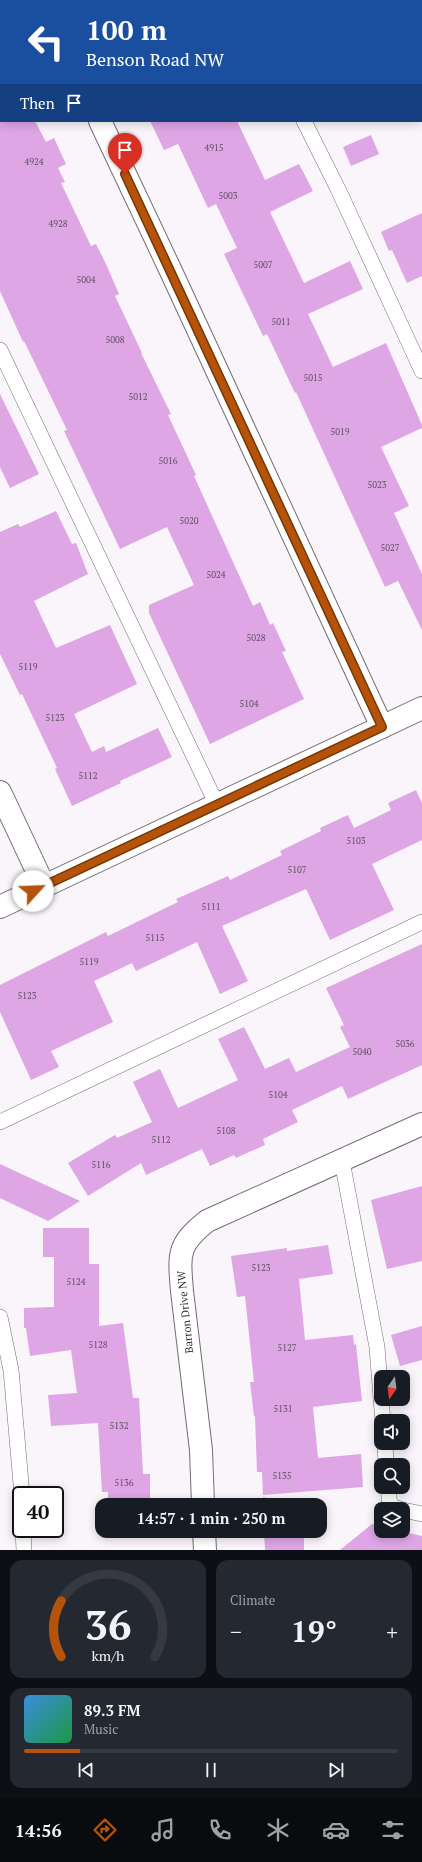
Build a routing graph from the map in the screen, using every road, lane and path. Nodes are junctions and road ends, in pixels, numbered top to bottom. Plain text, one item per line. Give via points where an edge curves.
1 (100, 122) edge
2 (304, 122) edge
3 (0, 350) edge
4 (422, 371) edge
5 (422, 708) edge
6 (382, 727) junction
7 (0, 792) edge
8 (217, 805) junction
9 (44, 886) junction
10 (0, 907) edge
11 (422, 922) edge
12 (0, 1122) edge
13 (422, 1124) edge
14 (342, 1160) junction
15 (0, 1317) edge
16 (379, 1370) edge
17 (21, 1486) edge
18 (203, 1498) edge
19 (410, 1511) edge
20 (422, 1514) edge
21 (23, 1538) edge
22 (204, 1538) edge
23 (24, 1550) edge
24 (205, 1550) edge

1 - 6 street
2 - 4 lane
3 - 8 lane
5 - 6 street
6 - 8 street
7 - 9 street
8 - 9 street
9 - 10 street
11 - 12 lane
13 - 14 street, Barron Drive NW
14 - 16 lane via 377,1347
14 - 18 street, Barron Drive NW via 207,1221 193,1233 182,1250 182,1291 201,1450
15 - 17 lane via 11,1370
19 - 20 lane
21 - 23 lane
22 - 24 street

